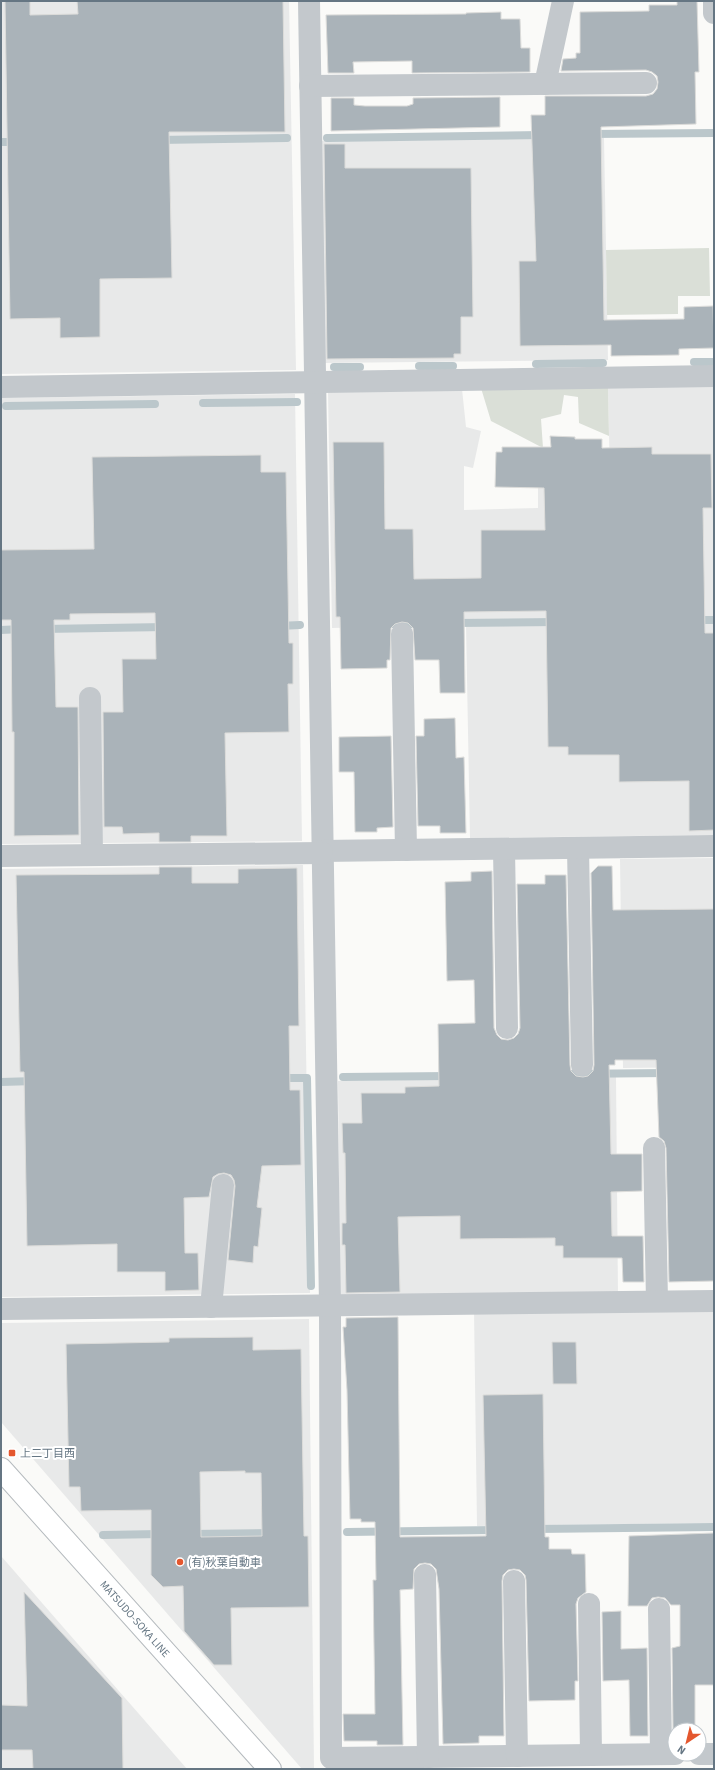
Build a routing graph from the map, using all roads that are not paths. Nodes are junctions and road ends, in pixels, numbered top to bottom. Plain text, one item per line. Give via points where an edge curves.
1 (309, 1) edge
2 (563, 1) edge
3 (714, 1) edge
4 (714, 13) edge
5 (646, 83) dead end
6 (545, 84) junction
7 (310, 86) junction
8 (714, 376) edge
9 (316, 384) junction
10 (1, 387) edge
11 (402, 634) dead end
12 (90, 698) dead end
13 (714, 846) edge
14 (504, 848) junction
15 (578, 848) junction
16 (406, 850) junction
17 (322, 852) junction
18 (92, 855) junction
19 (1, 856) edge
20 (506, 1028) dead end
21 (582, 1065) dead end
22 (654, 1148) dead end
23 (223, 1185) dead end
24 (657, 1301) junction
25 (714, 1301) edge
26 (330, 1305) junction
27 (211, 1307) junction
28 (1, 1309) edge
29 (1, 1469) edge
30 (425, 1575) dead end
31 (514, 1581) dead end
32 (589, 1604) dead end
33 (659, 1609) dead end
34 (667, 1738) edge
35 (667, 1754) edge
36 (591, 1755) junction
37 (517, 1756) junction
38 (428, 1757) junction
39 (270, 1769) edge

1 - 7 street
2 - 6 street
3 - 4 street
5 - 6 street
6 - 7 street
7 - 9 street
8 - 9 street
9 - 10 street
9 - 17 street
11 - 16 street
12 - 18 street
13 - 15 street
14 - 15 street
14 - 16 street
14 - 20 street
15 - 21 street
16 - 17 street
17 - 18 street
17 - 26 street
18 - 19 street
22 - 24 street
23 - 27 street
24 - 25 street
24 - 26 street
26 - 27 street
26 - 38 street via 330,1758
27 - 28 street
29 - 39 main road, MATSUDO-SOKA LINE
30 - 38 street
31 - 37 street
32 - 36 street
33 - 34 street
35 - 36 street
36 - 37 street
37 - 38 street

